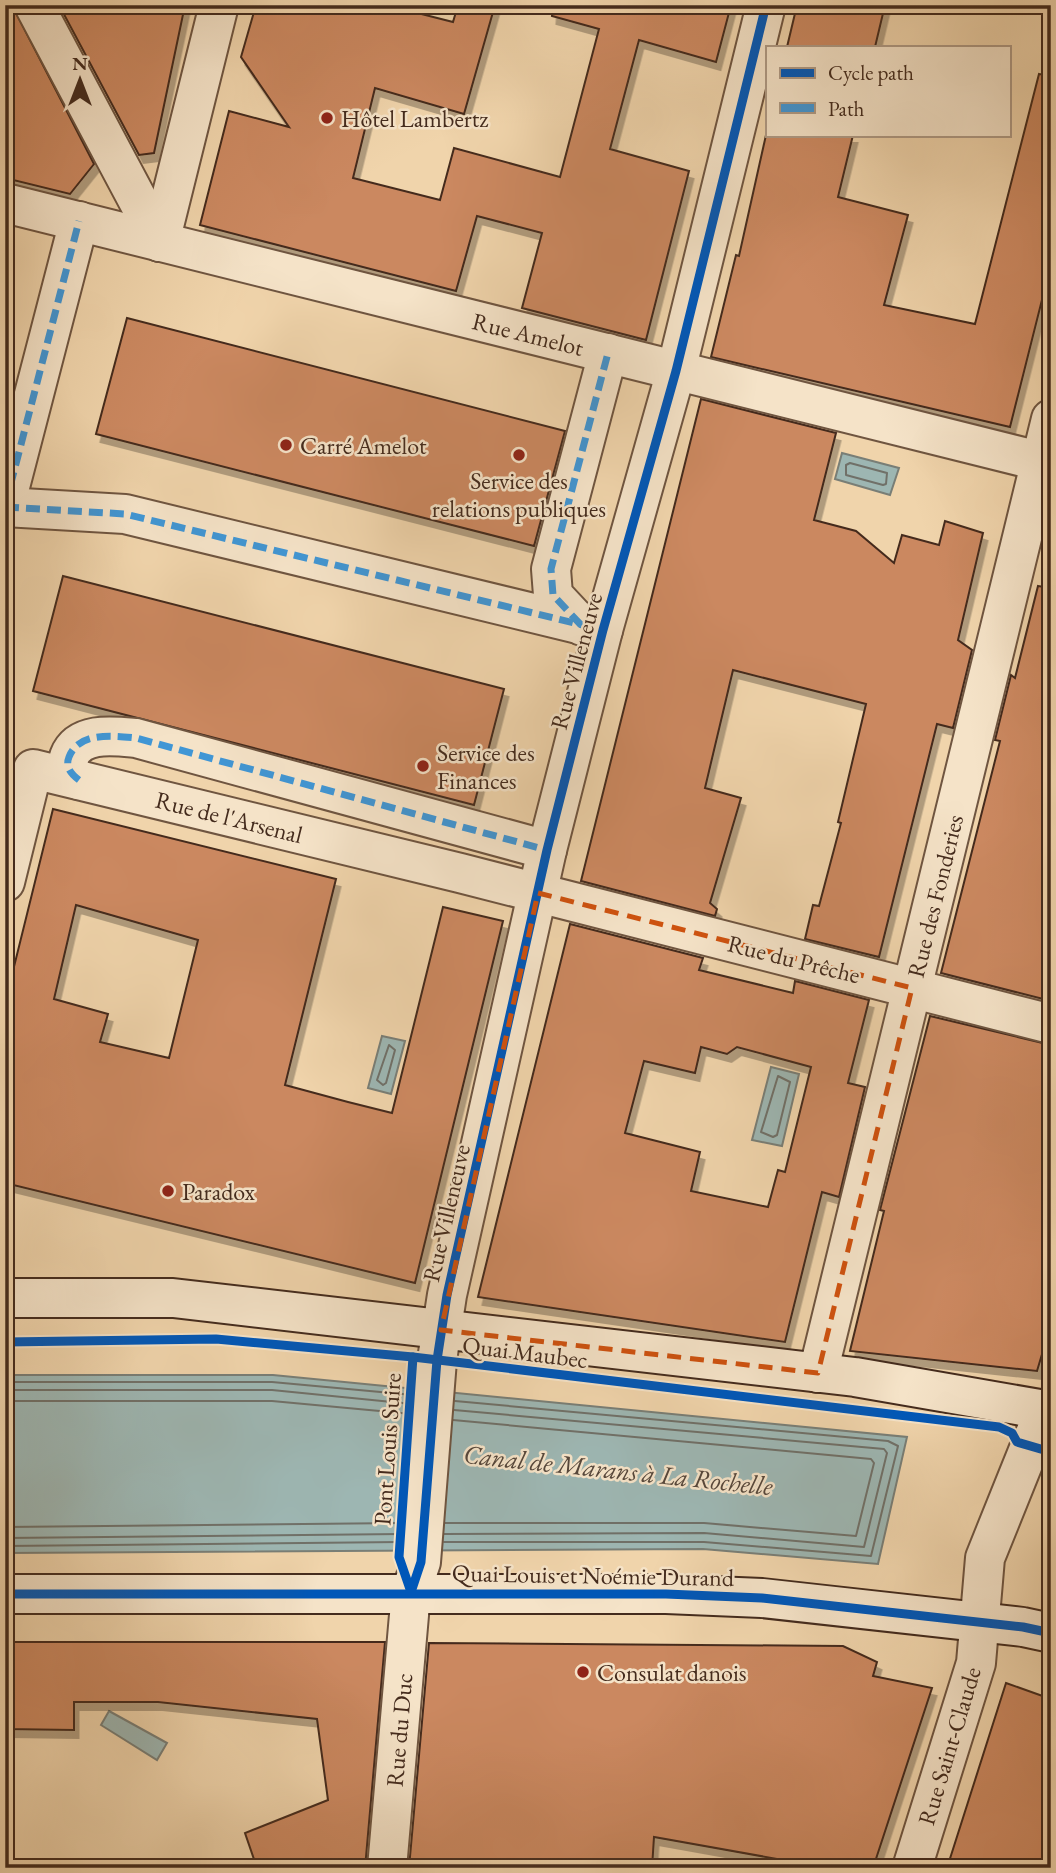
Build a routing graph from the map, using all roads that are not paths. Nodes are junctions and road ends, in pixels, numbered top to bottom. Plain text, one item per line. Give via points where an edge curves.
1 (34, 5) edge
2 (219, 5) edge
3 (766, 5) edge
4 (5, 203) edge
5 (79, 221) junction
6 (160, 242) junction
7 (608, 354) junction
8 (676, 371) junction
9 (1051, 419) edge
10 (1045, 463) edge
11 (5, 506) edge
12 (592, 628) junction
13 (79, 780) junction
14 (547, 850) junction
15 (5, 882) edge
16 (538, 893) junction
17 (912, 988) junction
18 (1051, 1024) edge
19 (5, 1298) edge
20 (441, 1330) junction
21 (818, 1373) junction
22 (436, 1379) joint
23 (1049, 1406) edge
24 (416, 1577) junction
25 (5, 1594) edge
26 (979, 1622) junction
27 (1051, 1633) edge
28 (387, 1868) edge
29 (912, 1868) edge

1 - 6 street
2 - 6 street
3 - 8 street, Rue Villeneuve
4 - 5 street, Rue Amelot
5 - 6 street, Rue Amelot
5 - 11 street
6 - 7 street, Rue Amelot
7 - 8 street, Rue Amelot
7 - 12 street via 551,569 553,595
8 - 10 street, Rue Amelot
8 - 12 street, Rue Villeneuve
9 - 10 street, Rue des Fonderies
10 - 17 street, Rue des Fonderies
11 - 12 street via 125,514
12 - 14 street, Rue Villeneuve
13 - 14 street via 67,762 75,747 93,738 136,738
13 - 15 street, Rue de l'Arsenal via 33,769
13 - 16 street, Rue de l'Arsenal
14 - 16 street, Rue Villeneuve
16 - 17 street, Rue du Prêche
16 - 20 street, Rue Villeneuve
17 - 18 street, Rue du Prêche
17 - 21 street, Rue des Fonderies
19 - 20 street, Quai Maubec via 173,1298
20 - 21 street, Quai Maubec
20 - 22 street, Rue Villeneuve
21 - 23 street, Quai Maubec
22 - 24 street, Pont Louis Suire
23 - 26 street, Rue Saint-Claude via 985,1558
24 - 25 street, Quai Louis et Noémie Durand
24 - 26 street, Quai Louis et Noémie Durand via 612,1593 762,1598
24 - 28 street, Rue du Duc
26 - 27 street, Quai Louis et Noémie Durand
26 - 29 street, Rue Saint-Claude via 976,1663

